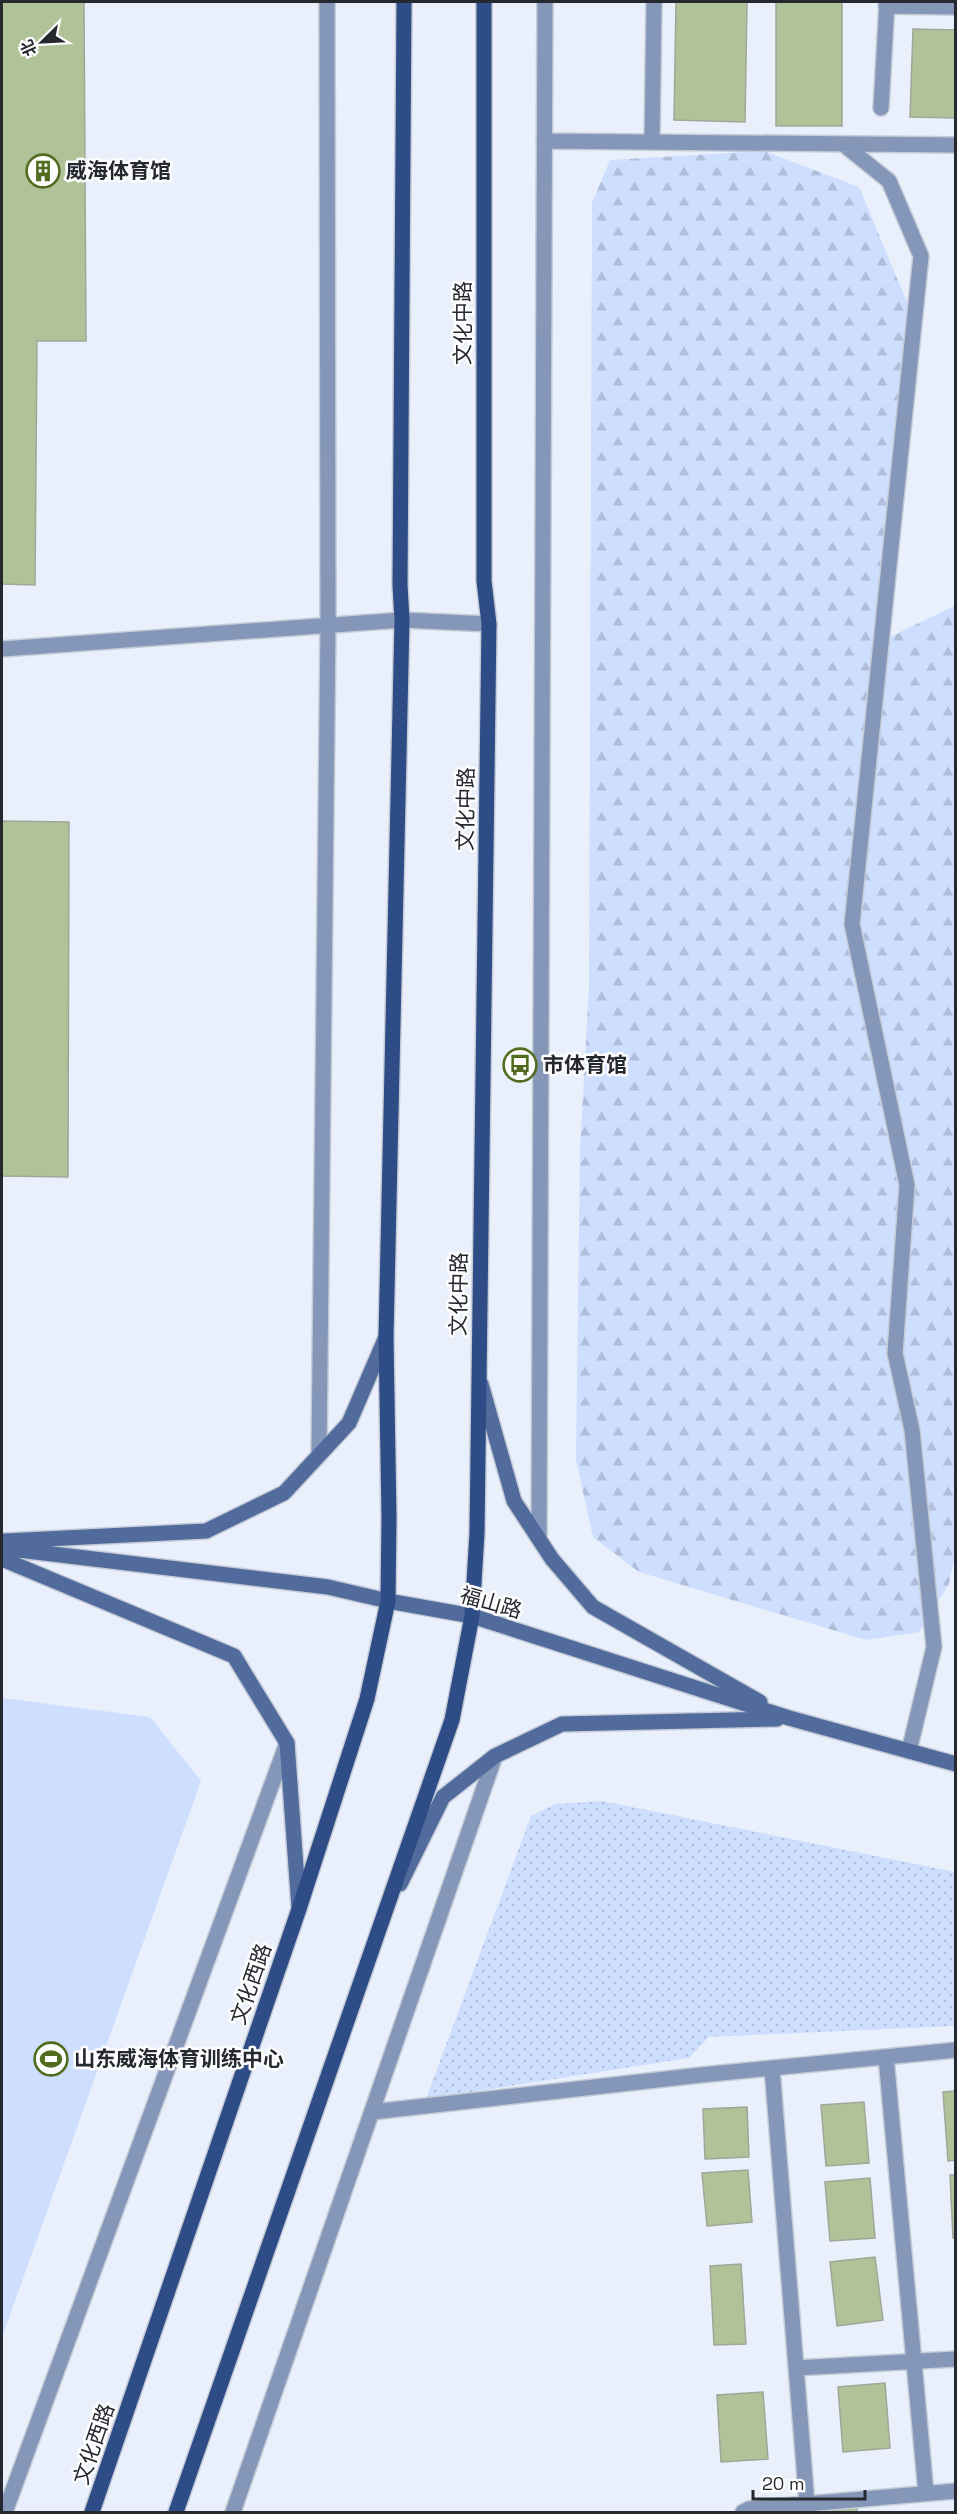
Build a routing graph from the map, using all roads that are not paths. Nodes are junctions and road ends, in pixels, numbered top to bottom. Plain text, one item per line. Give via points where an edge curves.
1 (327, 2) edge
2 (404, 2) edge
3 (484, 2) edge
4 (544, 2) edge
5 (654, 2) edge
6 (886, 4) edge
7 (956, 7) edge
8 (881, 108) dead end
9 (544, 141) junction
10 (652, 142) junction
11 (843, 144) junction
12 (956, 145) edge
13 (402, 620) junction
14 (489, 624) junction
15 (328, 625) junction
16 (2, 649) edge
17 (386, 1337) junction
18 (479, 1379) junction
19 (320, 1455) junction
20 (539, 1538) junction
21 (2, 1541) edge
22 (2, 1548) edge
23 (2, 1560) edge
24 (388, 1601) junction
25 (472, 1616) junction
26 (789, 1718) junction
27 (287, 1743) junction
28 (909, 1751) junction
29 (495, 1756) junction
30 (956, 1764) edge
31 (299, 1909) junction
32 (381, 1924) junction
33 (956, 2050) edge
34 (886, 2057) junction
35 (772, 2068) junction
36 (372, 2112) junction
37 (956, 2359) edge
38 (913, 2362) junction
39 (796, 2368) junction
40 (956, 2491) edge
41 (926, 2493) junction
42 (807, 2504) junction
43 (5, 2512) edge
44 (92, 2512) edge
45 (176, 2512) edge
46 (233, 2512) edge
47 (743, 2512) edge

1 - 15 lane
2 - 13 main road
3 - 14 main road, 文化中路 via 484,581
4 - 9 lane
5 - 10 lane
6 - 7 lane
6 - 8 lane
9 - 10 lane
9 - 20 lane
10 - 11 lane
11 - 12 lane
11 - 28 lane via 890,182 921,256 852,924 907,1185 896,1353 912,1430 934,1647
13 - 14 lane
13 - 15 lane
13 - 17 main road
14 - 18 main road, 文化中路
15 - 16 lane
15 - 19 lane
17 - 19 main road via 349,1423
17 - 24 main road
18 - 20 main road via 514,1501
18 - 25 main road, 文化中路
19 - 21 main road via 284,1493 206,1531
20 - 26 main road via 592,1607
22 - 24 main road, 福山路 via 328,1587
23 - 27 main road via 234,1656
24 - 25 main road, 福山路
24 - 31 main road, 文化西路 via 367,1699
25 - 26 main road, 福山路
25 - 32 main road via 452,1720
26 - 28 main road, 福山路
26 - 29 main road via 562,1724
27 - 31 main road
27 - 43 lane
28 - 30 main road, 福山路
29 - 32 main road via 443,1797
29 - 36 lane
31 - 44 main road, 文化西路
32 - 45 main road
33 - 34 lane
34 - 35 lane
34 - 38 lane
35 - 36 lane
35 - 39 lane
36 - 46 lane
37 - 38 lane
38 - 39 lane
38 - 41 lane
39 - 42 lane
40 - 41 lane
41 - 42 lane
42 - 47 lane

